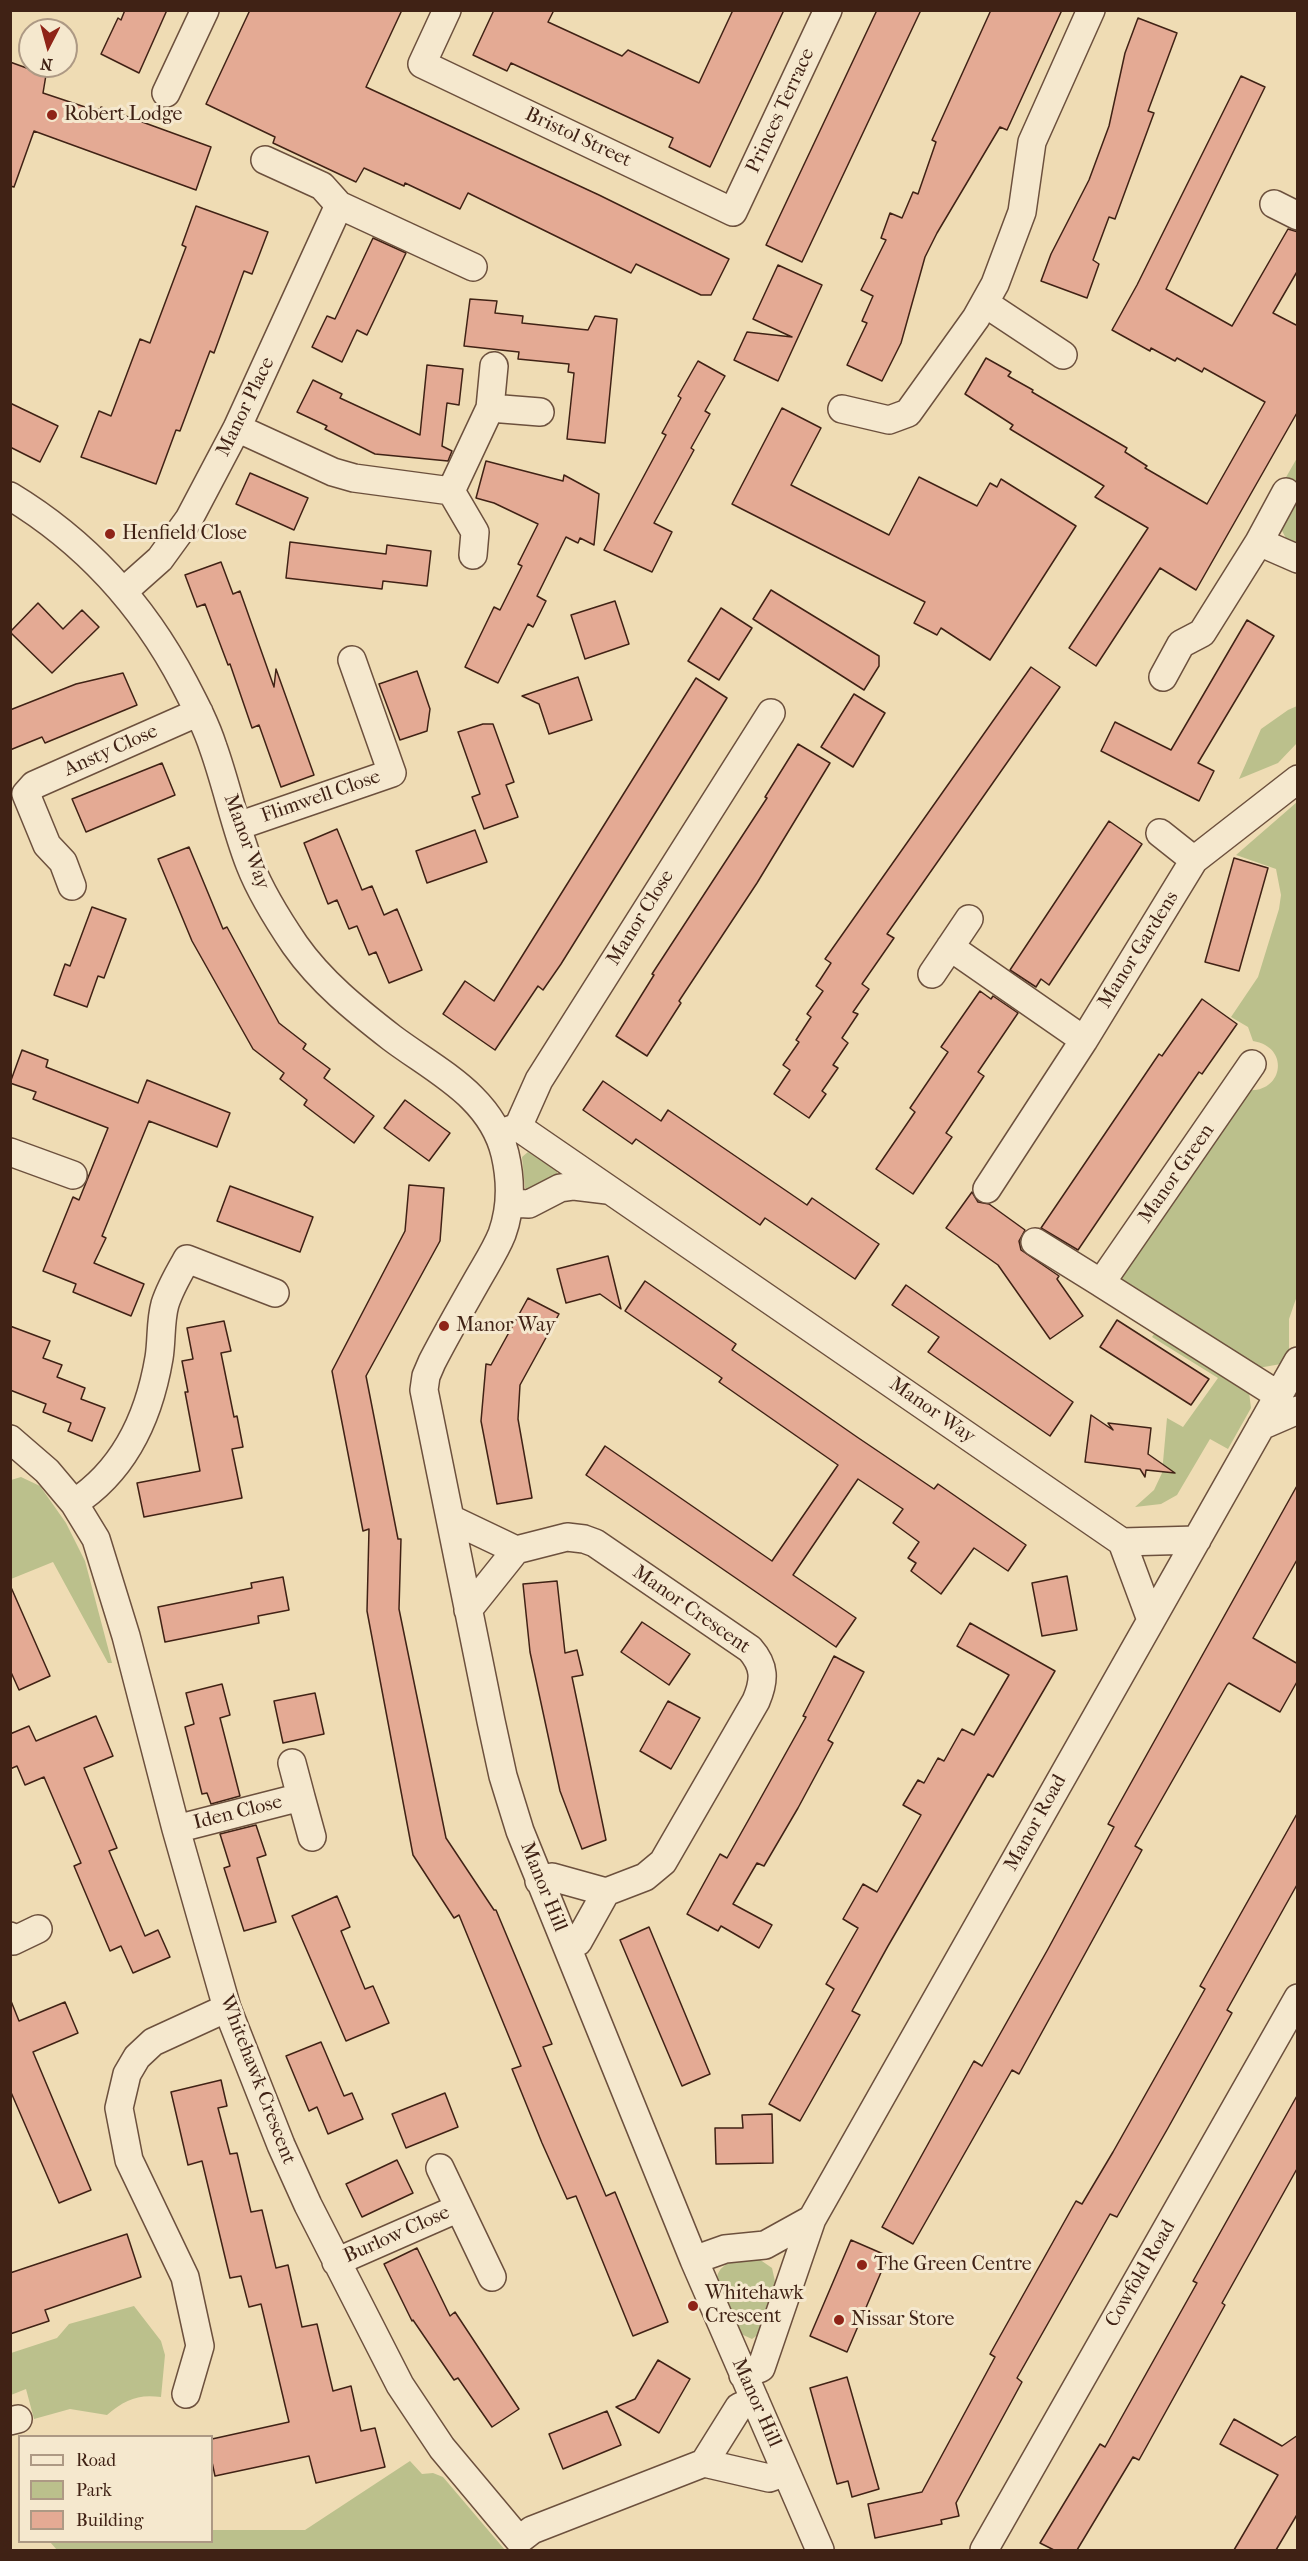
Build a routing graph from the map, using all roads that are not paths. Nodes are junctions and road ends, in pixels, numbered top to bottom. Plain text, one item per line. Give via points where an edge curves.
1 (205, 10) edge
2 (447, 10) edge
3 (828, 10) edge
4 (1091, 10) edge
5 (166, 93) dead end
6 (265, 160) dead end
7 (339, 205) junction
8 (733, 212) joint
9 (473, 267) dead end
10 (986, 303) junction
11 (1064, 355) dead end
12 (494, 366) dead end
13 (490, 408) junction
14 (843, 409) dead end
15 (540, 412) dead end
16 (237, 428) junction
17 (451, 491) junction
18 (1286, 492) dead end
19 (10, 496) edge
20 (1259, 542) junction
21 (473, 555) dead end
22 (1298, 559) edge
23 (124, 591) junction
24 (352, 660) dead end
25 (1163, 677) dead end
26 (199, 712) junction
27 (771, 713) dead end
28 (1298, 779) edge
29 (18, 788) edge
30 (238, 826) junction
31 (1160, 833) dead end
32 (1194, 860) junction
33 (72, 886) dead end
34 (969, 919) dead end
35 (950, 946) junction
36 (932, 974) dead end
37 (1084, 1040) junction
38 (1252, 1064) dead end
39 (508, 1130) junction
40 (10, 1152) edge
41 (73, 1175) dead end
42 (987, 1189) dead end
43 (611, 1191) junction
44 (508, 1203) junction
45 (1035, 1242) dead end
46 (1101, 1283) junction
47 (274, 1293) dead end
48 (1298, 1361) edge
49 (1288, 1401) edge
50 (10, 1439) edge
51 (74, 1503) junction
52 (450, 1519) junction
53 (1197, 1540) junction
54 (1122, 1542) junction
55 (516, 1550) junction
56 (468, 1610) junction
57 (1151, 1620) junction
58 (292, 1764) dead end
59 (301, 1797) junction
60 (176, 1829) junction
61 (312, 1837) dead end
62 (539, 1881) junction
63 (606, 1892) junction
64 (38, 1929) dead end
65 (10, 1936) edge
66 (567, 1947) junction
67 (1298, 1998) edge
68 (227, 2008) junction
69 (440, 2168) dead end
70 (459, 2208) junction
71 (812, 2219) junction
72 (694, 2260) junction
73 (336, 2262) junction
74 (492, 2277) dead end
75 (743, 2375) junction
76 (186, 2394) dead end
77 (755, 2400) junction
78 (704, 2463) junction
79 (786, 2472) junction
80 (521, 2545) edge
81 (820, 2550) edge
82 (984, 2550) edge

1 - 5 street
2 - 8 street, Bristol Street via 422,64
3 - 8 street, Princes Terrace
4 - 10 street via 1032,142 1022,212
6 - 7 street via 322,186
7 - 9 street
7 - 16 street, Manor Place
10 - 11 street
10 - 14 street via 908,413 889,431
12 - 13 street
13 - 15 street
13 - 17 street
16 - 17 street via 333,472
16 - 23 street, Manor Place via 189,519 160,559
17 - 21 street via 475,532
18 - 20 street
19 - 23 street, Manor Way via 88,553
20 - 22 street
20 - 25 street via 1202,633 1181,644
23 - 26 street, Manor Way via 166,649
24 - 30 street, Flimwell Close via 392,773
26 - 29 street, Ansty Close via 34,785
26 - 30 street, Manor Way
27 - 39 street, Manor Close
28 - 32 street, Manor Gardens
29 - 33 street, Ansty Close via 47,845 63,862
30 - 39 street, Manor Way via 264,894 317,973 349,1004 470,1095
31 - 32 street
32 - 37 street, Manor Gardens
34 - 35 street
35 - 36 street
35 - 37 street
37 - 42 street, Manor Gardens
38 - 46 street, Manor Green
39 - 43 street, Manor Way
39 - 44 street, Manor Hill
40 - 41 street
43 - 44 street via 574,1186 560,1188 529,1204
43 - 54 street, Manor Way
44 - 52 street, Manor Hill via 502,1233 493,1252 426,1376 424,1395
45 - 46 street
46 - 49 street
47 - 51 street via 187,1259 166,1302 152,1392 140,1426 119,1462 91,1492
48 - 49 street, Manor Road
49 - 53 street, Manor Road via 1261,1426
50 - 51 street, Whitehawk Crescent
51 - 60 street, Whitehawk Crescent via 96,1539 109,1576
52 - 55 street
52 - 56 street, Manor Hill
53 - 54 street
53 - 57 street, Manor Road
54 - 57 street
55 - 56 street
55 - 63 street, Manor Crescent via 567,1537 595,1543 750,1649 763,1673 756,1701 663,1862 645,1877
56 - 62 street, Manor Hill via 503,1776
57 - 71 street, Manor Road
58 - 59 street, Iden Close
59 - 60 street, Iden Close
59 - 61 street, Iden Close
60 - 68 street, Whitehawk Crescent
62 - 63 street via 552,1877
62 - 66 street, Manor Hill
63 - 66 street via 579,1942
64 - 65 street via 13,1941
66 - 72 street, Manor Hill
67 - 82 street, Cowfold Road
68 - 73 street, Whitehawk Crescent via 281,2145
68 - 76 street via 153,2042 127,2074 119,2108 129,2160 185,2277 200,2346
69 - 70 street, Burlow Close
70 - 73 street, Burlow Close
70 - 74 street, Burlow Close
71 - 72 street via 765,2245 725,2249
71 - 75 street, Manor Road via 761,2368
72 - 75 street, Manor Hill
73 - 80 street, Whitehawk Crescent via 400,2385 425,2424
75 - 77 street, Manor Hill
77 - 78 street via 739,2407
77 - 79 street, Manor Hill
78 - 79 street via 769,2478
78 - 80 street, Whitehawk Crescent via 532,2530
79 - 81 street, Manor Hill

